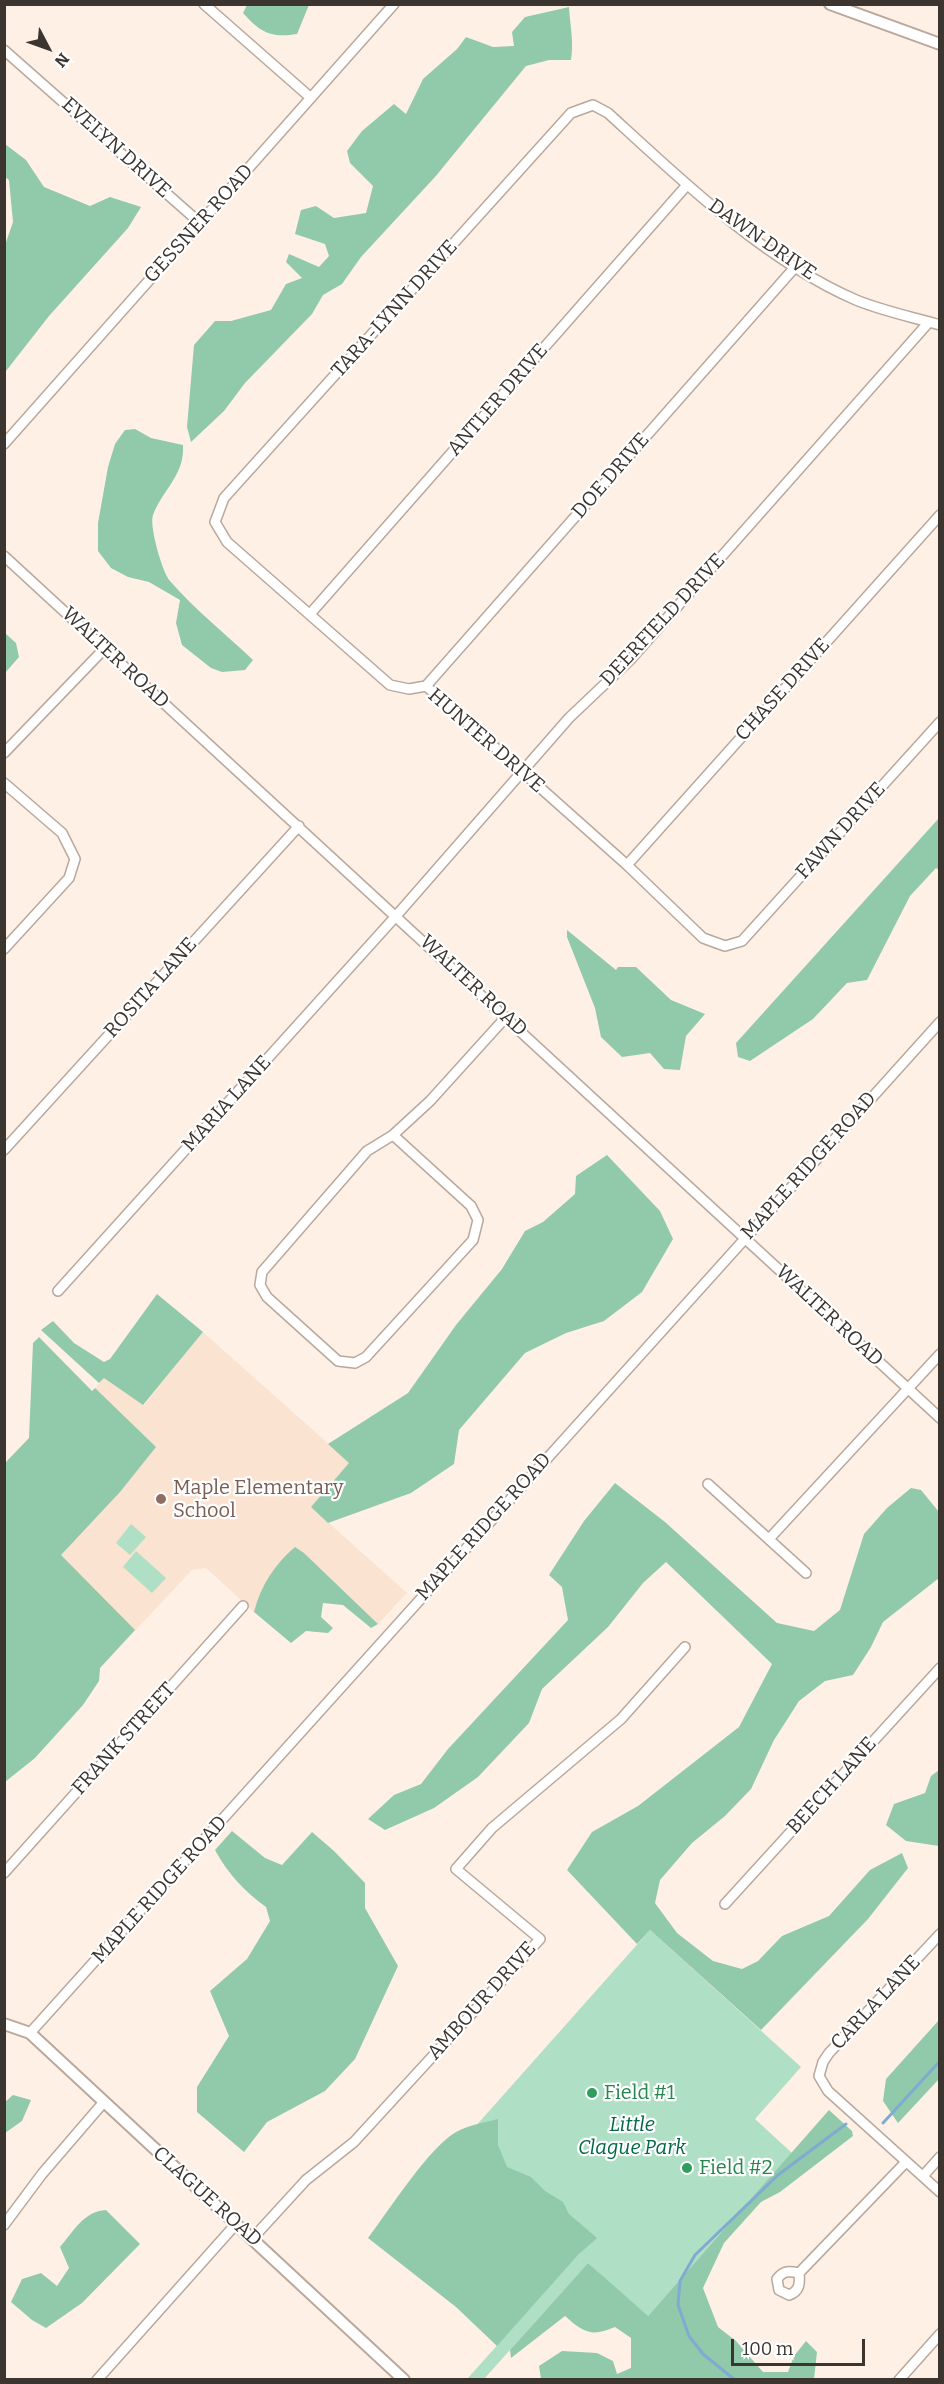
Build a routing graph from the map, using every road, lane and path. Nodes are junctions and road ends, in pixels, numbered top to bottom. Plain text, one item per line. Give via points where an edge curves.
1 (204, 4) edge
2 (394, 4) edge
3 (830, 4) edge
4 (939, 44) edge
5 (4, 50) edge
6 (311, 98) junction
7 (608, 113) joint
8 (687, 185) junction
9 (200, 223) junction
10 (796, 266) junction
11 (928, 322) junction
12 (939, 325) edge
13 (4, 444) edge
14 (939, 515) edge
15 (227, 542) joint
16 (4, 556) edge
17 (310, 614) junction
18 (105, 648) junction
19 (426, 686) junction
20 (939, 722) edge
21 (4, 753) edge
22 (522, 772) junction
23 (4, 783) edge
24 (298, 826) junction
25 (627, 865) junction
26 (396, 916) junction
27 (742, 941) joint
28 (4, 949) edge
29 (506, 1017) junction
30 (939, 1022) edge
31 (393, 1135) junction
32 (4, 1150) edge
33 (744, 1238) junction
34 (58, 1292) dead end
35 (939, 1354) edge
36 (908, 1389) junction
37 (939, 1418) edge
38 (708, 1484) dead end
39 (769, 1539) junction
40 (806, 1573) dead end
41 (243, 1606) dead end
42 (685, 1647) dead end
43 (939, 1668) edge
44 (4, 1873) edge
45 (725, 1904) dead end
46 (939, 1934) edge
47 (4, 2024) edge
48 (30, 2033) junction
49 (103, 2103) junction
50 (939, 2157) edge
51 (906, 2162) junction
52 (922, 2176) junction
53 (939, 2192) edge
54 (236, 2224) junction
55 (4, 2225) edge
56 (252, 2239) junction
57 (799, 2273) dead end
58 (939, 2334) edge
59 (396, 2377) edge
60 (97, 2379) edge
61 (899, 2379) edge

1 - 6 street
2 - 6 street, GESSNER ROAD
3 - 4 main road
5 - 9 street, EVELYN DRIVE
6 - 9 street, GESSNER ROAD
7 - 8 street, DAWN DRIVE
7 - 15 street, TARA-LYNN DRIVE via 593,105 571,113 224,498 215,522
8 - 10 street, DAWN DRIVE via 739,228
8 - 17 street, ANTLER DRIVE
9 - 13 street, GESSNER ROAD
10 - 11 street, DAWN DRIVE via 857,300
10 - 19 street, DOE DRIVE
11 - 12 street, DAWN DRIVE
11 - 22 street, DEERFIELD DRIVE via 630,660 569,718
14 - 25 street, CHASE DRIVE
15 - 17 street, HUNTER DRIVE
16 - 18 street, WALTER ROAD
17 - 19 street, HUNTER DRIVE via 390,685 409,689
18 - 21 street
18 - 24 street, WALTER ROAD
19 - 22 street, HUNTER DRIVE
20 - 27 street, FAWN DRIVE
22 - 25 street, HUNTER DRIVE
22 - 26 street, DEERFIELD DRIVE
23 - 28 street via 62,833 75,859 69,878
24 - 26 street, WALTER ROAD
24 - 32 street, ROSITA LANE
25 - 27 street, HUNTER DRIVE via 703,938 725,946
26 - 29 street, WALTER ROAD
26 - 34 street, MARIA LANE
29 - 31 street via 430,1101
29 - 33 street, WALTER ROAD
30 - 33 street, MAPLE RIDGE ROAD
31 - 31 street via 471,1206 478,1220 473,1240 366,1357 355,1363 338,1361 267,1297 260,1285 262,1272 367,1151
33 - 36 street, WALTER ROAD
33 - 48 street, MAPLE RIDGE ROAD
35 - 36 street
36 - 37 street, WALTER ROAD
36 - 39 street
38 - 39 street
39 - 40 street
41 - 44 street, FRANK STREET
42 - 56 street, AMBOUR DRIVE via 621,1719 492,1828 456,1869 540,1939 354,2142 306,2180
43 - 45 street, BEECH LANE
46 - 51 street, CARLA LANE via 830,2053 819,2076 828,2091
47 - 48 main road, CLAGUE ROAD
48 - 49 main road, CLAGUE ROAD
49 - 54 main road, CLAGUE ROAD
49 - 55 street
50 - 52 street
51 - 52 street
51 - 57 street
52 - 53 street
54 - 56 main road, CLAGUE ROAD
54 - 60 street
56 - 59 main road, CLAGUE ROAD
58 - 61 street

